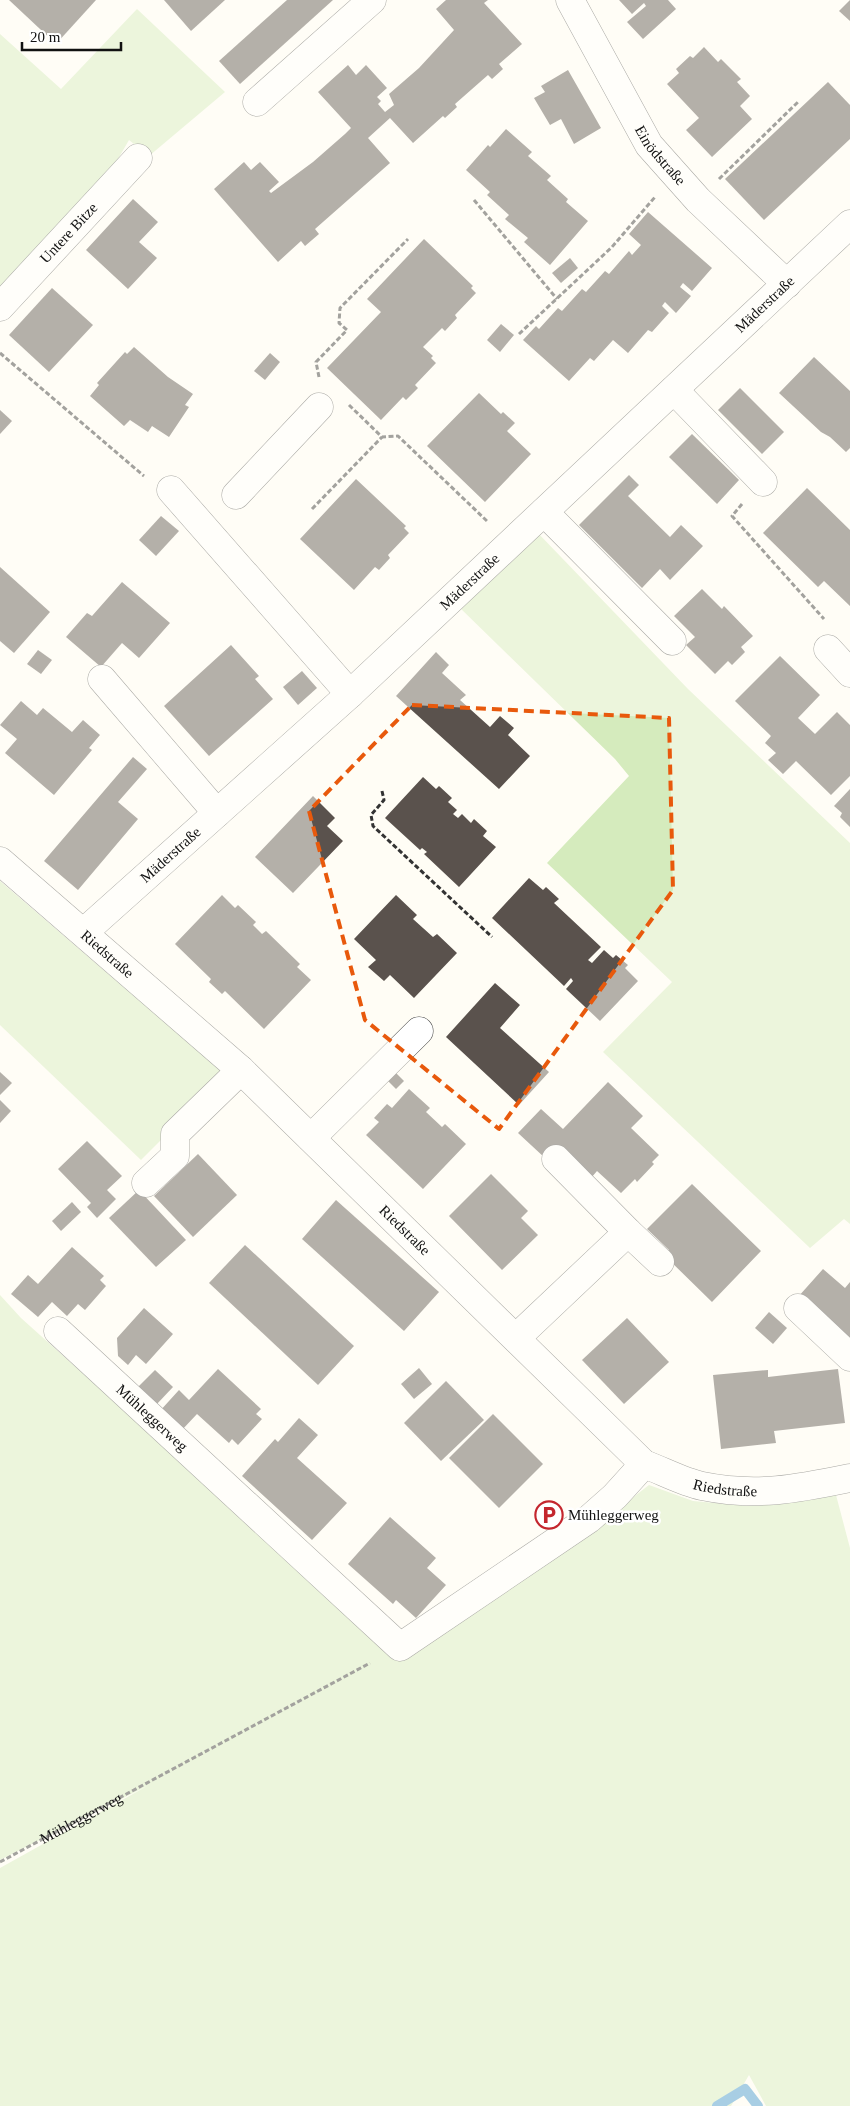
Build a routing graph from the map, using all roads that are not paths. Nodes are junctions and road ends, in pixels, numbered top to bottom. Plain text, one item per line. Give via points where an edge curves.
1 (372, 0) edge
2 (570, 0) edge
3 (257, 102) dead end
4 (138, 158) dead end
5 (850, 224) edge
6 (787, 284) junction
7 (0, 307) edge
8 (674, 390) junction
9 (318, 407) dead end
10 (762, 482) road end
11 (170, 490) road end
12 (236, 495) dead end
13 (544, 512) junction
14 (829, 637) road end
15 (672, 641) dead end
16 (850, 673) edge
17 (102, 679) dead end
18 (350, 694) junction
19 (217, 813) junction
20 (0, 861) edge
21 (84, 932) junction
22 (419, 1031) dead end
23 (241, 1070) junction
24 (311, 1138) junction
25 (556, 1159) dead end
26 (146, 1183) dead end
27 (628, 1232) junction
28 (660, 1262) dead end
29 (798, 1308) dead end
30 (58, 1331) dead end
31 (516, 1338) junction
32 (850, 1357) edge
33 (644, 1464) junction
34 (850, 1478) edge

1 - 3 street
2 - 6 street, Einödstraße via 650,145 698,200
4 - 7 street, Untere Bitze
5 - 6 street, Mäderstraße
6 - 8 street, Mäderstraße
8 - 10 street
8 - 13 street, Mäderstraße
9 - 12 street
11 - 18 street
13 - 15 street
13 - 18 street, Mäderstraße
14 - 16 street
17 - 19 street
18 - 19 street, Mäderstraße
19 - 21 street, Mäderstraße
20 - 21 street, Riedstraße
21 - 23 street, Riedstraße
22 - 24 street
23 - 24 street, Riedstraße
23 - 26 street via 175,1134 175,1156
24 - 31 street, Riedstraße
25 - 27 street
27 - 28 street
27 - 31 street
29 - 32 street
30 - 33 street, Mühleggerweg via 400,1647 590,1519
31 - 33 street, Riedstraße
33 - 34 street, Riedstraße via 701,1486 750,1492 792,1490

